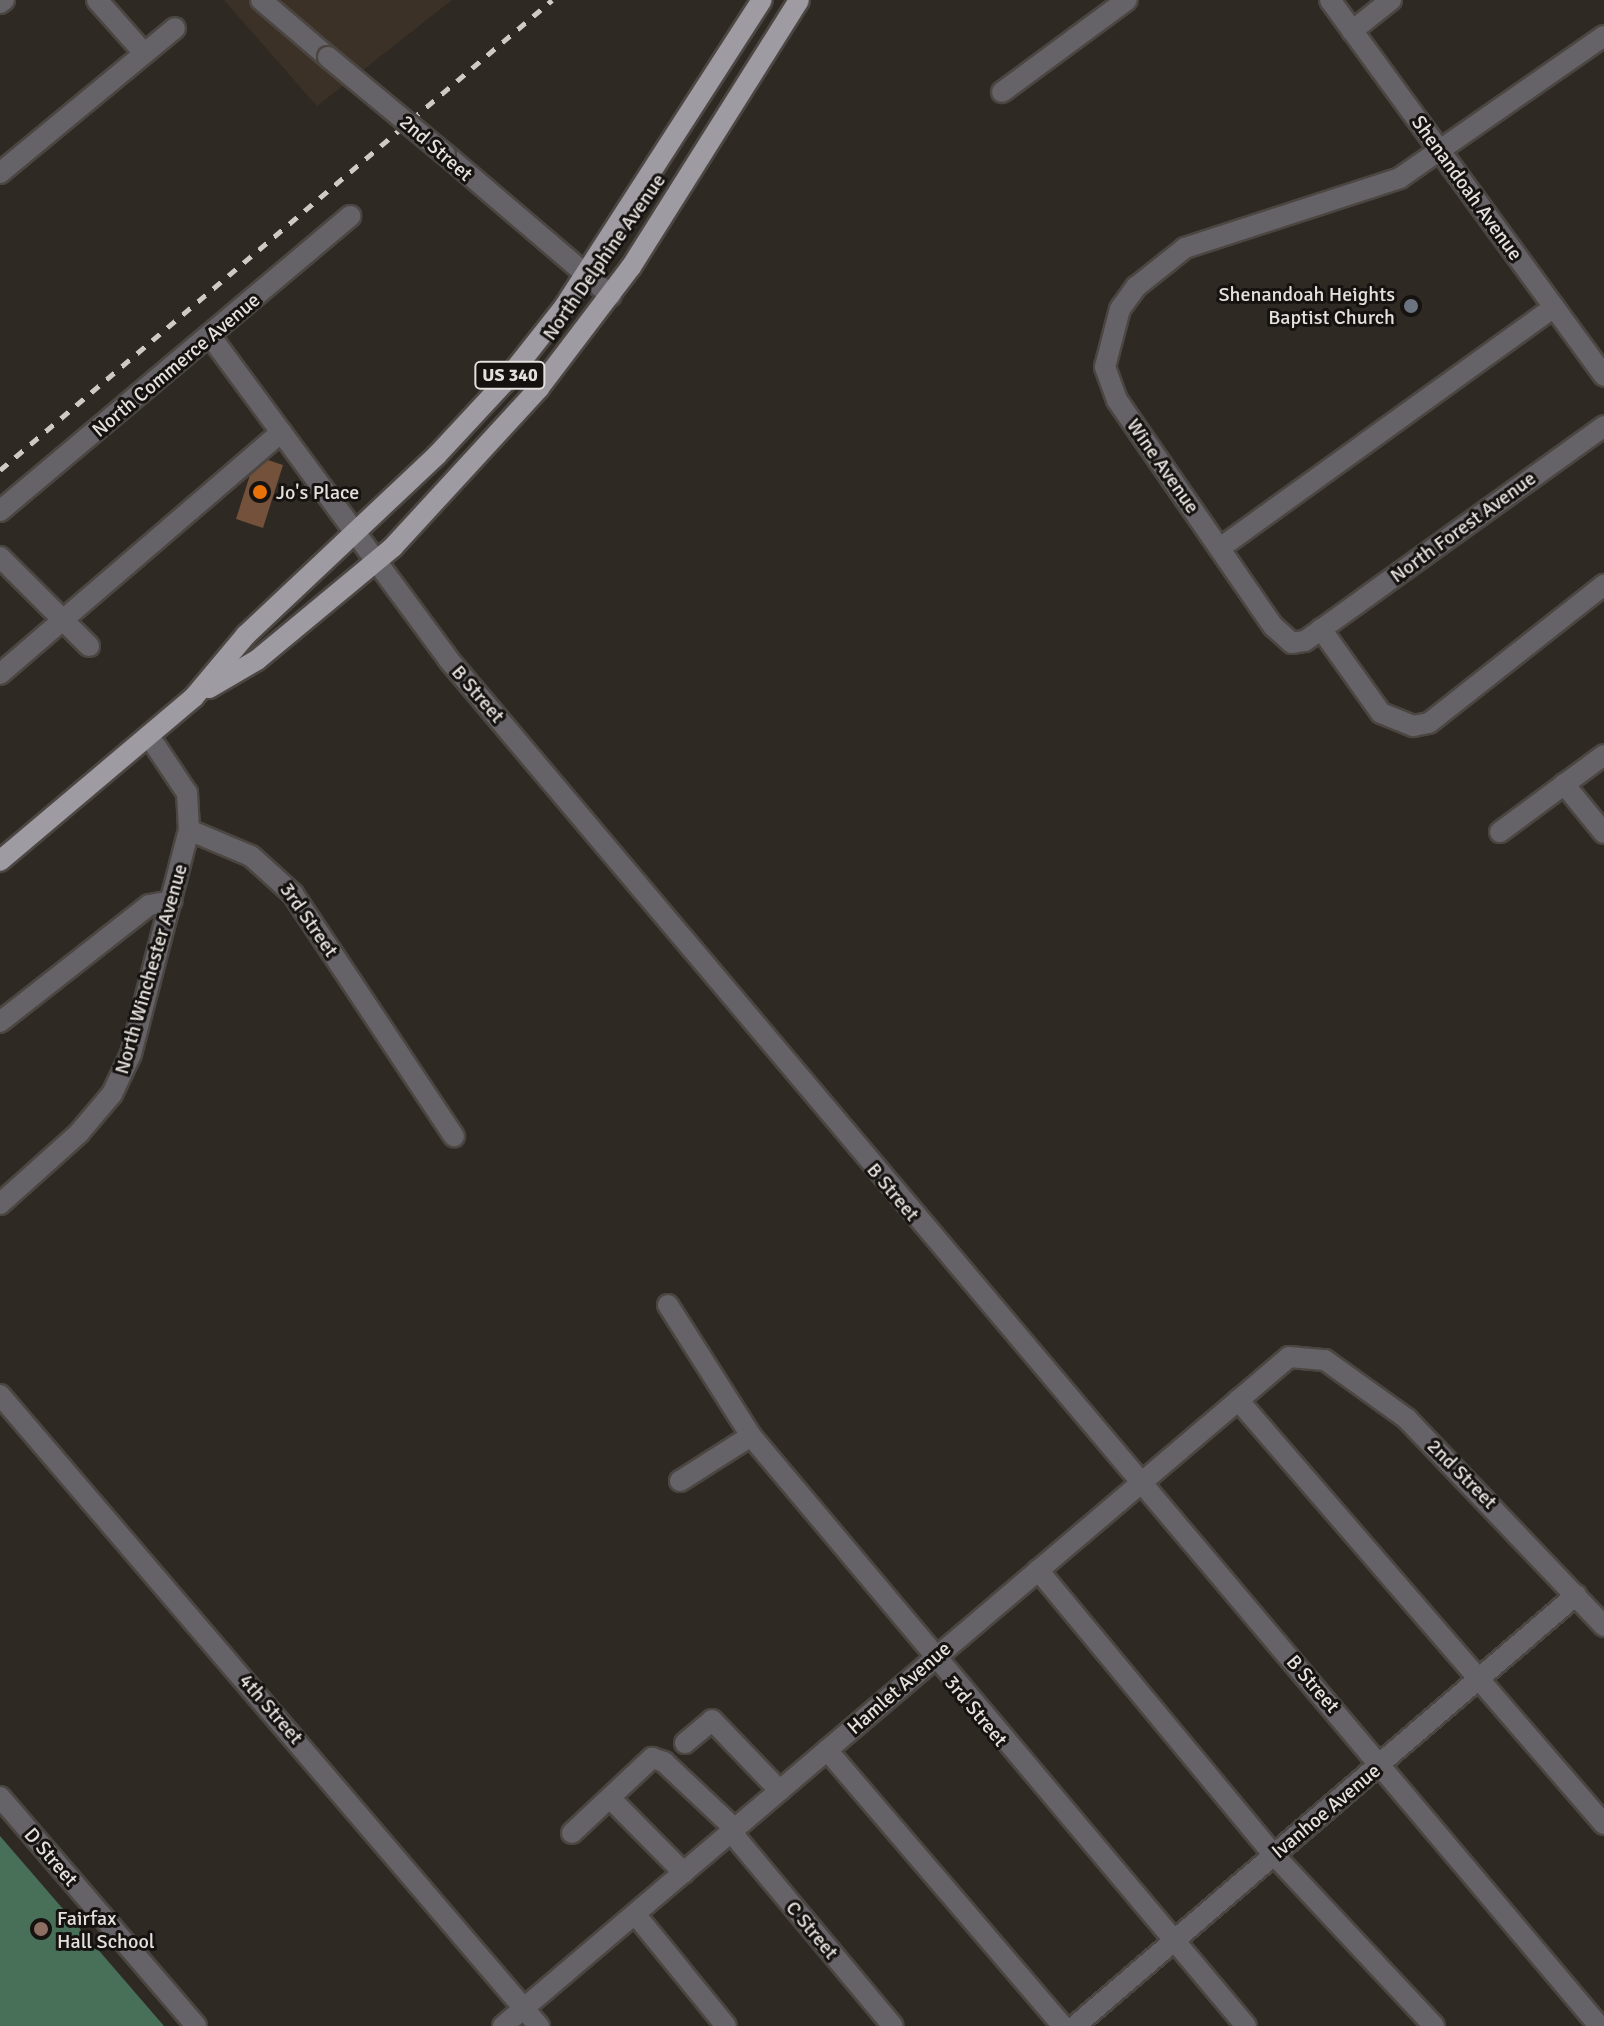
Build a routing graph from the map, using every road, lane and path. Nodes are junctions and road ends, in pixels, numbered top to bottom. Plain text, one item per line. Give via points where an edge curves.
1 (97, 0) edge
2 (261, 0) edge
3 (762, 0) edge
4 (799, 0) edge
5 (1127, 0) edge
6 (1330, 0) edge
7 (1391, 0) edge
8 (175, 28) dead end
9 (1352, 31) junction
10 (1604, 36) edge
11 (144, 53) junction
12 (1002, 92) dead end
13 (1442, 152) junction
14 (0, 173) edge
15 (350, 216) dead end
16 (585, 275) junction
17 (611, 296) junction
18 (1554, 307) junction
19 (211, 337) junction
20 (1604, 376) edge
21 (1604, 426) edge
22 (281, 432) junction
23 (0, 511) edge
24 (357, 533) junction
25 (1220, 548) junction
26 (0, 557) edge
27 (373, 563) junction
28 (1604, 585) edge
29 (60, 621) junction
30 (1321, 629) junction
31 (89, 646) dead end
32 (0, 674) edge
33 (194, 697) junction
34 (149, 736) junction
35 (1604, 755) edge
36 (1564, 784) junction
37 (189, 830) junction
38 (1500, 832) dead end
39 (1604, 833) edge
40 (0, 861) edge
41 (172, 901) junction
42 (0, 1022) edge
43 (454, 1136) dead end
44 (0, 1204) edge
45 (668, 1305) dead end
46 (1297, 1354) joint
47 (0, 1395) edge
48 (1238, 1400) junction
49 (751, 1436) junction
50 (680, 1481) dead end
51 (1138, 1484) junction
52 (1038, 1570) junction
53 (1576, 1595) junction
54 (1604, 1626) edge
55 (932, 1659) junction
56 (1480, 1677) junction
57 (685, 1743) dead end
58 (827, 1750) junction
59 (1383, 1764) junction
60 (780, 1791) junction
61 (0, 1797) edge
62 (610, 1798) junction
63 (1604, 1824) edge
64 (734, 1832) junction
65 (572, 1833) dead end
66 (1274, 1855) junction
67 (684, 1873) junction
68 (635, 1914) junction
69 (1174, 1943) junction
70 (524, 2009) junction
71 (196, 2026) edge
72 (503, 2026) edge
73 (539, 2026) edge
74 (726, 2026) edge
75 (893, 2026) edge
76 (1063, 2026) edge
77 (1075, 2026) edge
78 (1246, 2026) edge
79 (1434, 2026) edge
80 (1599, 2026) edge

1 - 11 street
2 - 16 street, 2nd Street, bridge
3 - 16 main road, North Delphine Avenue / US 340
4 - 17 main road, North Delphine Avenue / US 340
5 - 12 street
6 - 9 street, Shenandoah Avenue
7 - 9 street
8 - 11 street
9 - 13 street, Shenandoah Avenue
10 - 13 street
11 - 14 street
13 - 18 street, Shenandoah Avenue
13 - 25 street, Wine Avenue via 1367,193 1211,236 1173,256 1120,309 1105,367 1117,400
15 - 19 street, North Commerce Avenue
16 - 17 street, 2nd Street
16 - 24 main road, North Delphine Avenue / US 340 via 504,383
17 - 27 main road, North Delphine Avenue / US 340 via 483,453
18 - 20 street, Shenandoah Avenue
18 - 25 street
19 - 22 street, B Street
19 - 23 street, North Commerce Avenue
21 - 30 street, North Forest Avenue
22 - 24 street, B Street
22 - 29 street
24 - 27 street, B Street
24 - 33 main road, North Delphine Avenue / US 340 via 246,635
25 - 30 street, Wine Avenue via 1273,626 1292,643
26 - 29 street
27 - 33 main road, North Delphine Avenue / US 340 via 257,660
27 - 51 street, B Street
28 - 30 street via 1429,723 1413,726 1381,713
29 - 31 street
29 - 32 street
33 - 34 main road, North Delphine Avenue / US 340
34 - 37 street via 187,793
34 - 40 main road, North Delphine Avenue / US 340
35 - 36 street
36 - 38 street
36 - 39 street
37 - 41 street, North Winchester Avenue
37 - 43 street, 3rd Street via 251,856 293,894
41 - 42 street via 149,905
41 - 44 street, North Winchester Avenue via 119,1082 79,1133
45 - 49 street, 3rd Street
46 - 48 street, Hamlet Avenue
46 - 53 street, 2nd Street via 1336,1365 1407,1419
47 - 70 street, 4th Street
48 - 51 street, Hamlet Avenue
48 - 56 street
49 - 50 street
49 - 55 street, 3rd Street
51 - 52 street, Hamlet Avenue
51 - 59 street, B Street
52 - 55 street, Hamlet Avenue
52 - 66 street
53 - 54 street, 2nd Street
53 - 56 street, Ivanhoe Avenue
55 - 58 street, Hamlet Avenue
55 - 69 street, 3rd Street
56 - 59 street, Ivanhoe Avenue
56 - 63 street
57 - 60 street via 712,1720
58 - 60 street, Hamlet Avenue
58 - 76 street
59 - 66 street, Ivanhoe Avenue
59 - 80 street, B Street
60 - 64 street, Hamlet Avenue
61 - 71 street, D Street
62 - 64 street, C Street via 652,1758 664,1762
62 - 65 street
62 - 67 street
64 - 67 street, Hamlet Avenue
64 - 75 street, C Street
66 - 69 street, Ivanhoe Avenue
66 - 79 street
67 - 68 street, Hamlet Avenue
68 - 70 street, Hamlet Avenue
68 - 74 street
69 - 77 street, Ivanhoe Avenue
69 - 78 street, 3rd Street
70 - 72 street, Hamlet Avenue
70 - 73 street, 4th Street

